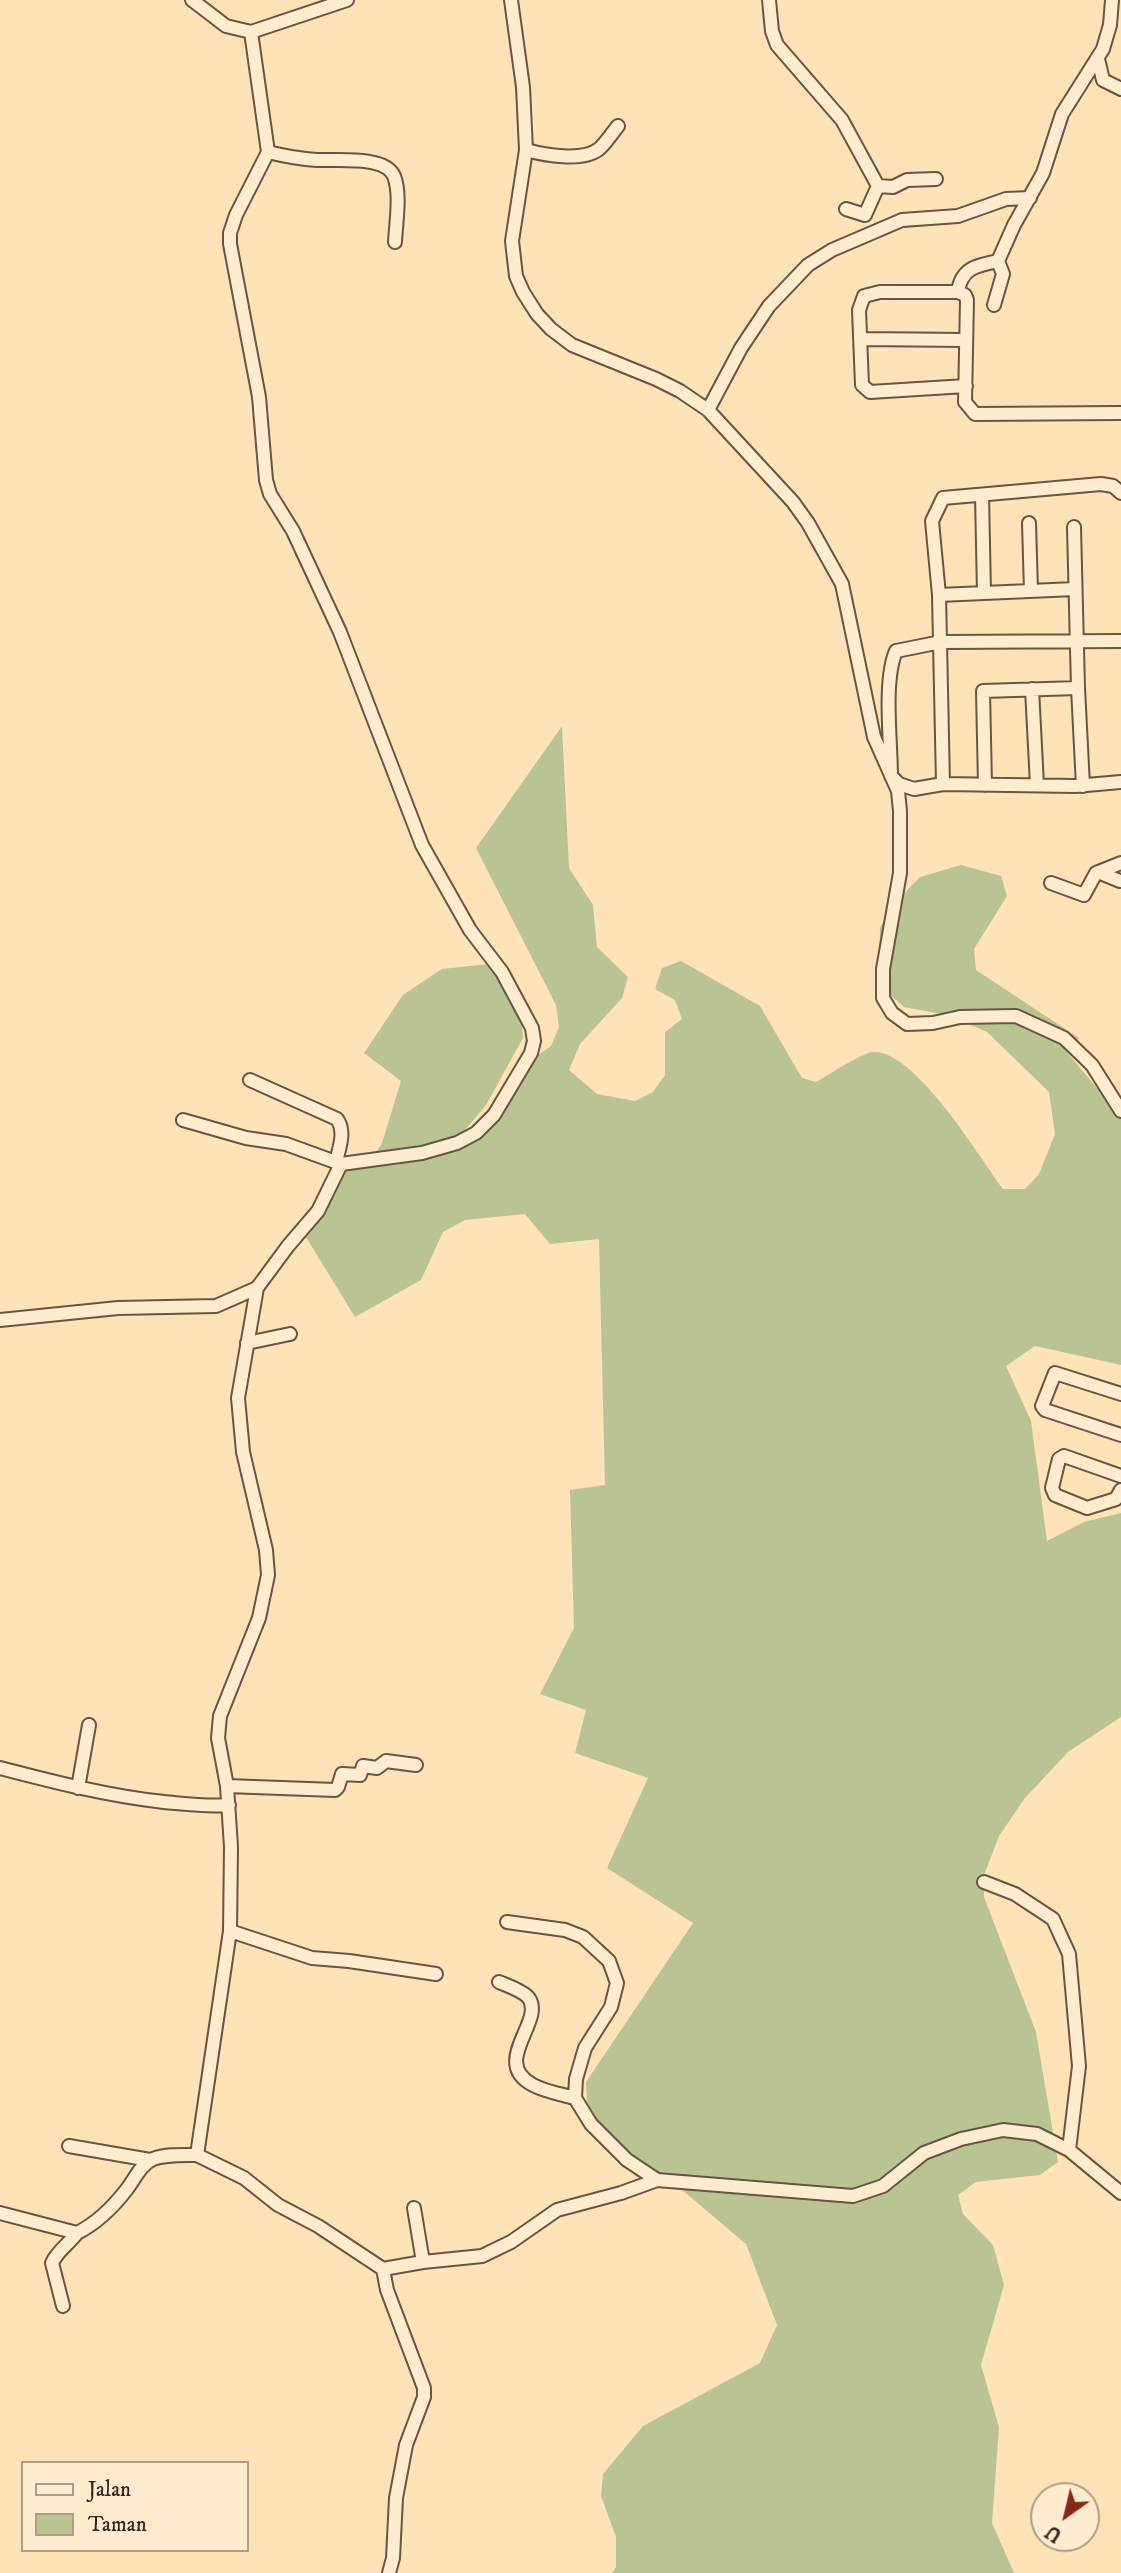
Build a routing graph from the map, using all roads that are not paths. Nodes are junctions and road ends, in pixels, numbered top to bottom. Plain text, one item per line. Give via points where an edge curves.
1 (191, 0) edge
2 (347, 0) edge
3 (511, 0) edge
4 (769, 0) edge
5 (1112, 0) edge
6 (251, 32) junction
7 (1098, 60) junction
8 (1121, 89) edge
9 (618, 126) dead end
10 (526, 150) junction
11 (268, 152) junction
12 (936, 179) dead end
13 (878, 186) junction
14 (1030, 198) junction
15 (846, 209) dead end
16 (395, 242) dead end
17 (998, 261) junction
18 (958, 292) junction
19 (994, 305) dead end
20 (860, 339) junction
21 (966, 340) junction
22 (965, 386) junction
23 (708, 410) junction
24 (1121, 413) edge
25 (1121, 493) edge
26 (982, 495) junction
27 (1029, 523) dead end
28 (1074, 527) dead end
29 (1075, 589) junction
30 (1031, 591) junction
31 (984, 593) junction
32 (939, 595) junction
33 (1076, 640) junction
34 (1121, 641) edge
35 (941, 642) junction
36 (1077, 688) junction
37 (1032, 690) junction
38 (891, 776) junction
39 (1121, 782) edge
40 (943, 784) junction
41 (985, 785) junction
42 (1037, 785) junction
43 (1083, 786) junction
44 (1121, 863) edge
45 (1098, 872) junction
46 (1120, 881) edge
47 (1051, 883) dead end
48 (250, 1080) dead end
49 (1121, 1111) edge
50 (183, 1120) dead end
51 (339, 1163) junction
52 (257, 1289) junction
53 (0, 1320) edge
54 (290, 1334) dead end
55 (247, 1343) junction
56 (1121, 1394) edge
57 (1121, 1435) edge
58 (1121, 1476) edge
59 (1121, 1490) edge
60 (89, 1725) dead end
61 (416, 1765) dead end
62 (0, 1768) edge
63 (227, 1786) junction
64 (78, 1788) junction
65 (229, 1805) junction
66 (984, 1882) dead end
67 (506, 1922) dead end
68 (230, 1931) junction
69 (436, 1974) dead end
70 (499, 1982) dead end
71 (575, 2098) junction
72 (69, 2146) dead end
73 (1069, 2150) junction
74 (197, 2155) junction
75 (150, 2160) junction
76 (656, 2180) junction
77 (1121, 2193) edge
78 (414, 2208) dead end
79 (0, 2213) edge
80 (77, 2232) junction
81 (423, 2262) junction
82 (383, 2269) junction
83 (63, 2306) dead end
84 (390, 2573) edge

1 - 6 street via 226,26
2 - 6 street
3 - 10 street
4 - 13 street via 777,45 842,120
5 - 7 street via 1110,24
6 - 11 street
7 - 8 street via 1104,82
7 - 14 street via 1062,114
9 - 10 street via 601,148 589,153 560,156
10 - 23 street via 512,260 537,314 572,345 656,379
11 - 16 street via 376,163 388,169 396,186
11 - 51 street via 240,205 230,244 259,397 265,480 340,632 422,845 471,930 502,972 532,1028 534,1041 494,1115 475,1133 422,1153
12 - 13 street
13 - 15 street via 864,215
14 - 17 street
14 - 23 street via 1006,199 958,216 902,220 808,265 769,306
17 - 18 street via 971,267 962,276
17 - 19 street via 1003,274
18 - 20 street via 864,296 859,310
18 - 21 street via 967,300
20 - 21 street
20 - 22 street via 862,385 870,392
21 - 22 street
22 - 24 street via 965,402 975,414
23 - 38 street via 793,502 842,583 874,737
25 - 26 street via 1114,486 1101,484
26 - 31 street
26 - 32 street via 943,498 934,514
27 - 30 street
28 - 29 street
29 - 30 street
29 - 33 street
30 - 31 street
31 - 32 street
32 - 35 street
33 - 34 street
33 - 35 street
33 - 36 street
35 - 38 street via 896,651 891,662
35 - 40 street
36 - 37 street
36 - 43 street
37 - 41 street via 983,691
37 - 42 street
38 - 40 street via 914,789
38 - 49 street via 900,811 900,873 883,969 883,998 892,1013 907,1024 1016,1016 1064,1038 1092,1065
39 - 43 street
40 - 41 street
41 - 42 street
42 - 43 street
44 - 45 street
45 - 46 street
45 - 47 street via 1084,895
48 - 51 street via 337,1119 342,1126
50 - 51 street via 286,1144
51 - 52 street via 318,1211
52 - 53 street via 216,1306 118,1308
52 - 55 street
54 - 55 street
55 - 63 street via 238,1398 243,1452 268,1575 259,1618 220,1716 218,1738
56 - 57 street via 1055,1373 1042,1406
58 - 59 street via 1064,1456 1059,1459 1052,1488 1055,1495 1087,1508 1116,1499
60 - 64 street
61 - 63 street via 386,1761 377,1768 363,1766 360,1775 342,1774 335,1790
62 - 64 street
63 - 65 street
64 - 65 street via 210,1807
65 - 68 street
66 - 73 street via 1015,1894 1053,1919 1069,1954 1079,2066
67 - 71 street via 565,1930 583,1937 609,1961 617,1983 611,2007 585,2048
68 - 69 street via 312,1958
68 - 74 street
70 - 71 street via 527,1996 532,2004 517,2052 517,2069 533,2085
71 - 76 street via 591,2124 627,2160
72 - 75 street
73 - 76 street via 1037,2134 1003,2130 924,2153 883,2186 853,2196
73 - 77 street
74 - 75 street
74 - 82 street via 244,2178 278,2205
75 - 80 street via 92,2225
76 - 81 street via 557,2210 482,2256
78 - 81 street
79 - 80 street
80 - 83 street via 52,2263
81 - 82 street
82 - 84 street via 425,2388 406,2445

